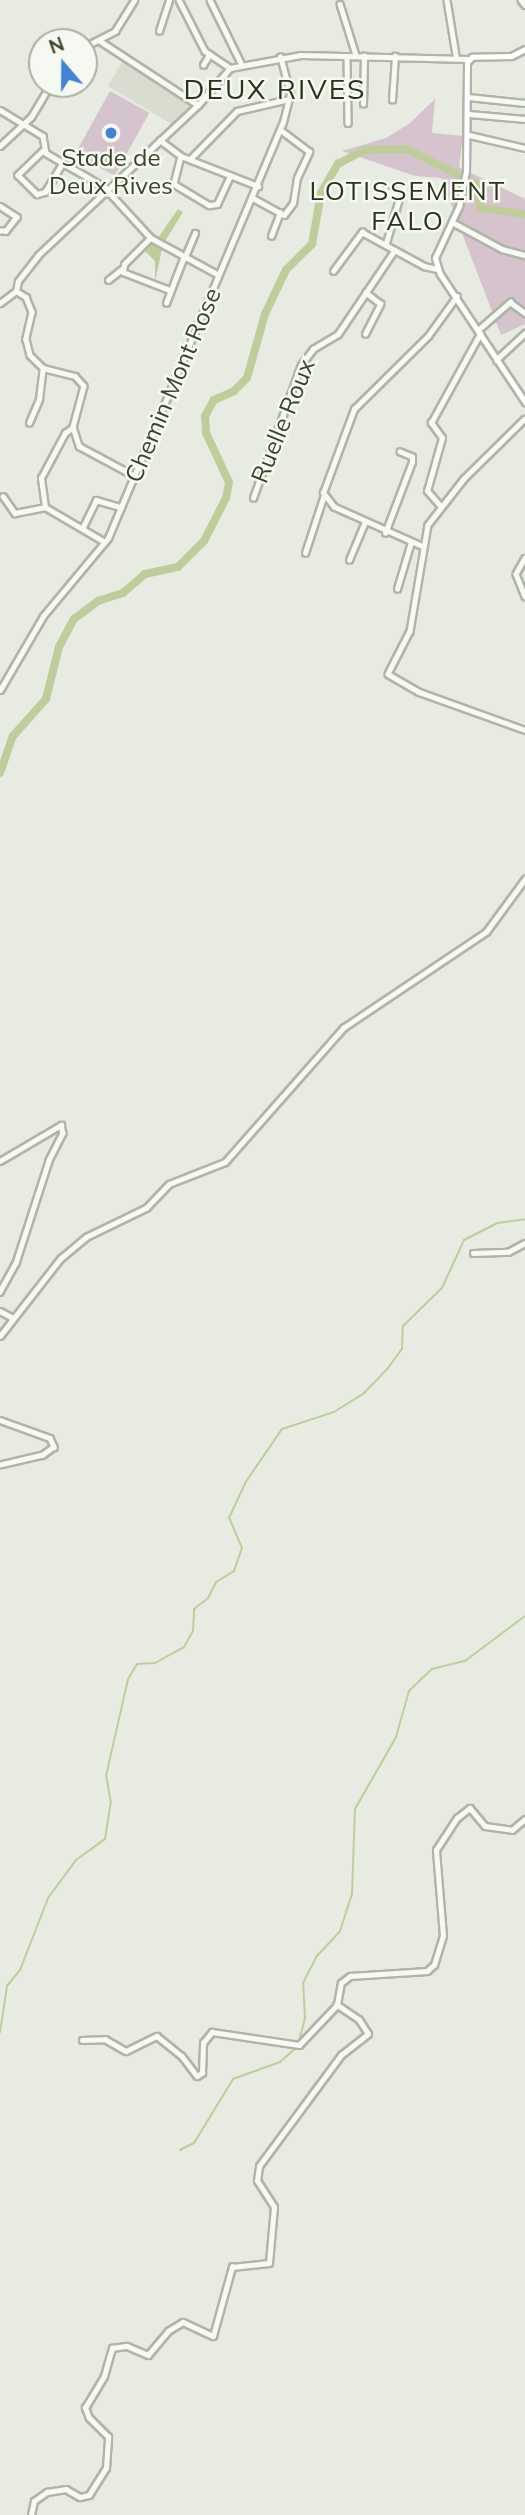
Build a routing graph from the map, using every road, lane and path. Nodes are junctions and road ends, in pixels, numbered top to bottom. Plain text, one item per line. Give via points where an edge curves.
1 (134, 0) edge
2 (169, 0) edge
3 (179, 0) edge
4 (210, 0) edge
5 (447, 0) edge
6 (521, 0) edge
7 (340, 4) dead end
8 (525, 5) edge
9 (159, 31) dead end
10 (100, 41) joint
11 (525, 49) edge
12 (209, 55) junction
13 (347, 55) junction
14 (356, 55) junction
15 (364, 55) junction
16 (396, 55) junction
17 (456, 55) junction
18 (280, 56) junction
19 (468, 59) junction
20 (241, 63) junction
21 (204, 65) dead end
22 (230, 68) junction
23 (468, 97) junction
24 (41, 98) edge
25 (289, 99) junction
26 (393, 100) dead end
27 (525, 103) edge
28 (363, 104) dead end
29 (198, 105) junction
30 (0, 110) edge
31 (469, 114) junction
32 (525, 119) edge
33 (348, 123) dead end
34 (23, 124) junction
35 (280, 130) junction
36 (469, 135) junction
37 (160, 140) junction
38 (0, 146) edge
39 (525, 148) edge
40 (43, 151) junction
41 (181, 156) junction
42 (190, 159) junction
43 (62, 164) junction
44 (230, 176) junction
45 (258, 186) junction
46 (377, 187) dead end
47 (107, 189) junction
48 (253, 198) junction
49 (0, 206) edge
50 (280, 213) junction
51 (452, 222) junction
52 (0, 231) edge
53 (195, 233) dead end
54 (271, 236) dead end
55 (151, 238) junction
56 (386, 245) junction
57 (394, 251) junction
58 (525, 255) edge
59 (183, 259) junction
60 (122, 269) junction
61 (437, 269) junction
62 (333, 271) dead end
63 (219, 275) junction
64 (108, 280) dead end
65 (170, 290) junction
66 (16, 291) junction
67 (366, 293) junction
68 (457, 296) junction
69 (0, 303) edge
70 (166, 303) dead end
71 (525, 313) edge
72 (479, 332) junction
73 (525, 333) edge
74 (365, 334) dead end
75 (496, 360) junction
76 (43, 368) junction
77 (525, 402) edge
78 (525, 419) edge
79 (29, 423) dead end
80 (73, 427) junction
81 (400, 452) dead end
82 (135, 476) junction
83 (3, 496) dead end
84 (253, 498) dead end
85 (323, 498) junction
86 (45, 507) junction
87 (121, 507) junction
88 (441, 507) junction
89 (365, 522) junction
90 (82, 529) junction
91 (385, 533) junction
92 (105, 542) junction
93 (411, 542) junction
94 (421, 546) junction
95 (305, 553) dead end
96 (525, 558) edge
97 (349, 561) dead end
98 (397, 589) dead end
99 (525, 596) edge
100 (0, 690) edge
101 (525, 730) edge
102 (525, 879) edge
103 (0, 1161) edge
104 (525, 1243) edge
105 (473, 1253) dead end
106 (0, 1292) edge
107 (0, 1311) edge
108 (13, 1318) junction
109 (0, 1336) edge
110 (0, 1420) edge
111 (0, 1465) edge
112 (525, 1819) edge
113 (337, 2005) junction
114 (82, 2040) dead end
115 (31, 2515) edge

1 - 10 street via 120,25
2 - 9 street
3 - 12 street
4 - 20 street
5 - 17 street
6 - 8 street
7 - 14 street
10 - 29 street
11 - 19 main road via 511,56
12 - 21 street
12 - 22 street
13 - 14 street
13 - 18 street
13 - 33 street
14 - 15 street
15 - 16 street
15 - 28 street
16 - 17 street
16 - 26 street
17 - 19 street
18 - 20 street
18 - 25 street, Chemin Mont Rose
19 - 23 main road
20 - 22 street
22 - 29 street
23 - 27 street
23 - 31 main road
24 - 34 street
25 - 35 street, Chemin Mont Rose
25 - 42 street via 237,111
29 - 37 street
30 - 34 street
31 - 32 street
31 - 36 main road
34 - 38 street
34 - 40 street via 44,136
35 - 45 street, Chemin Mont Rose
35 - 50 street via 309,152 297,178 293,204 286,214
36 - 39 street
36 - 51 main road via 466,171
37 - 41 street
37 - 47 street
40 - 43 street
40 - 43 street via 18,175 29,189 43,194
41 - 42 street
41 - 44 street via 174,184 209,205 217,204
42 - 44 street
43 - 47 street
44 - 45 street
45 - 48 street, Chemin Mont Rose
46 - 56 street via 400,197
47 - 55 street
47 - 66 street via 30,262
48 - 50 street
48 - 63 street, Chemin Mont Rose
49 - 52 street via 18,217 6,231
50 - 54 street
51 - 58 street via 502,250
51 - 61 main road via 435,258
53 - 59 street
55 - 59 street
55 - 60 street
56 - 57 street
56 - 62 street via 359,233
57 - 61 street
57 - 67 street, Ruelle Roux
59 - 63 street
59 - 65 street
60 - 64 street
60 - 65 street via 126,276
61 - 68 main road
63 - 82 street, Chemin Mont Rose
65 - 70 street
66 - 69 street
66 - 76 street via 26,297 32,312 26,346
67 - 74 street via 380,304
67 - 84 street, Ruelle Roux via 338,334 313,349 301,365
68 - 72 main road
68 - 85 street via 428,336 355,409
71 - 72 street via 510,302
72 - 75 main road
72 - 88 street via 432,424 442,439 427,491
73 - 75 street
75 - 77 main road
76 - 79 street via 39,399
76 - 80 street via 75,376 84,386
78 - 88 street
80 - 82 street via 75,439 86,451
80 - 86 street via 65,433 41,478
81 - 91 street via 412,457 412,462
82 - 87 street, Chemin Mont Rose
83 - 86 street via 15,513
85 - 89 street
85 - 95 street
86 - 90 street
87 - 90 street via 96,500
87 - 92 street, Chemin Mont Rose
88 - 94 street
89 - 91 street
89 - 97 street
90 - 92 street
91 - 93 street
92 - 100 street, Chemin Mont Rose via 43,615
93 - 94 street
93 - 98 street
94 - 101 street via 410,631 388,676
96 - 99 street via 516,572
102 - 108 street via 486,932 343,1028 225,1162 169,1184 133,1216 86,1237 61,1259
103 - 106 street via 61,1125 63,1133 49,1161 16,1263
104 - 105 street via 509,1252
107 - 108 street
108 - 109 street
110 - 111 street via 50,1438 54,1447 43,1455
112 - 113 street via 516,1829 493,1829 485,1826 474,1810 462,1812 436,1850 443,1936 432,1969 350,1976 341,1983
113 - 114 street via 299,2045 212,2032 203,2043 203,2068 197,2076 183,2056 157,2036 126,2050 105,2039
113 - 115 street via 359,2020 368,2034 341,2055 259,2166 257,2180 274,2207 268,2263 232,2267 213,2336 183,2322 168,2331 148,2355 127,2346 112,2348 104,2376 85,2408 108,2437 106,2468 89,2495 80,2497 66,2489 47,2491 34,2501

